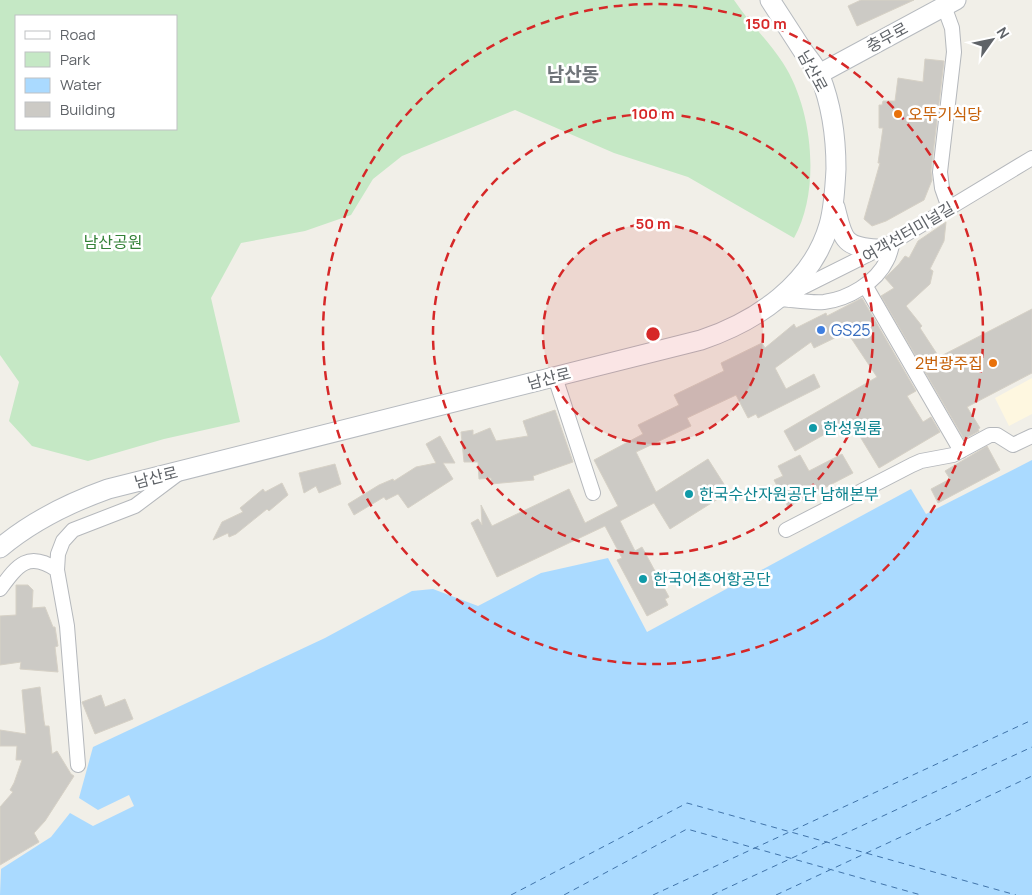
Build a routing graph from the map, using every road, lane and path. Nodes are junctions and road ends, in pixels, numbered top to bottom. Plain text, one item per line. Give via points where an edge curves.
1 (770, 0) edge
2 (950, 3) edge
3 (819, 74) junction
4 (1032, 158) edge
5 (834, 201) junction
6 (949, 208) junction
7 (885, 246) junction
8 (865, 285) junction
9 (780, 299) junction
10 (555, 377) junction
11 (1032, 436) edge
12 (961, 451) junction
13 (183, 470) junction
14 (593, 493) dead end
15 (786, 530) dead end
16 (0, 548) edge
17 (57, 570) junction
18 (0, 590) edge
19 (78, 765) dead end

1 - 3 street, 남산로
2 - 3 street, 충무로
2 - 6 street via 954,52 940,172
3 - 5 street, 남산로 via 830,106 835,139
4 - 6 street, 여객선터미널길
5 - 7 street via 848,242 857,248
5 - 9 street, 남산로 via 830,224 820,248 808,269
6 - 7 street, 여객선터미널길
7 - 8 street via 889,258
7 - 9 street, 여객선터미널길
8 - 9 street via 830,301
8 - 12 street, 여객선터미널길
9 - 10 street, 남산로 via 713,336
10 - 13 street, 남산로
10 - 14 street
11 - 12 street via 1013,445 990,434
12 - 15 street via 916,462
13 - 16 street, 남산로 via 84,498 44,517
13 - 17 street via 135,506 69,533 60,546
17 - 18 street via 38,560 27,561 13,572
17 - 19 street via 67,626

